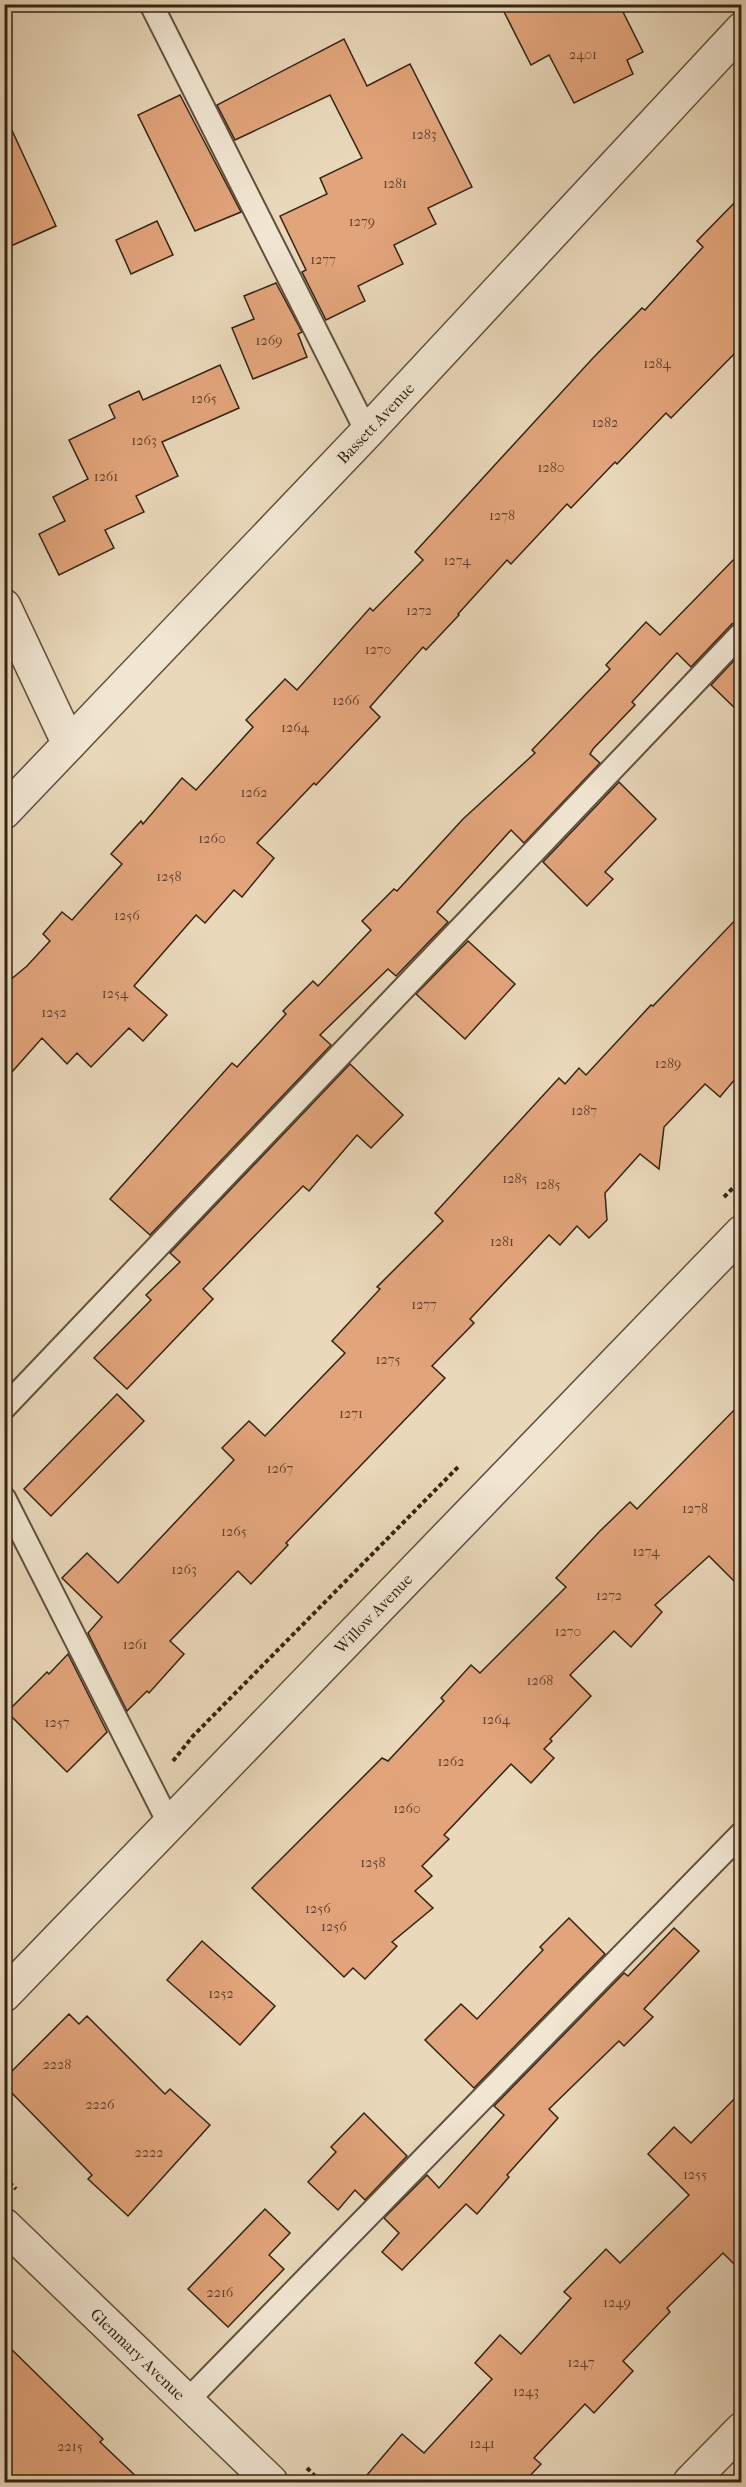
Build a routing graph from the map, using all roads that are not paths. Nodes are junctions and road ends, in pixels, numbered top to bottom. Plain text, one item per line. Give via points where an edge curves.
1 (151, 4) edge
2 (741, 29) edge
3 (367, 432) junction
4 (4, 606) edge
5 (741, 633) edge
6 (69, 744) junction
7 (4, 812) edge
8 (741, 1232) edge
9 (4, 1408) edge
10 (4, 1498) edge
11 (170, 1826) junction
12 (741, 1833) edge
13 (4, 1995) edge
14 (4, 2225) edge
15 (187, 2401) junction
16 (741, 2429) edge
17 (265, 2480) edge
18 (690, 2482) edge

1 - 3 lane
2 - 3 street, Bassett Avenue
3 - 6 street, Bassett Avenue
4 - 6 street
5 - 9 lane
6 - 7 street, Bassett Avenue
8 - 11 street, Willow Avenue
10 - 11 lane
11 - 13 street, Willow Avenue
12 - 15 lane
14 - 15 street, Glenmary Avenue
15 - 17 street, Glenmary Avenue
16 - 18 street

